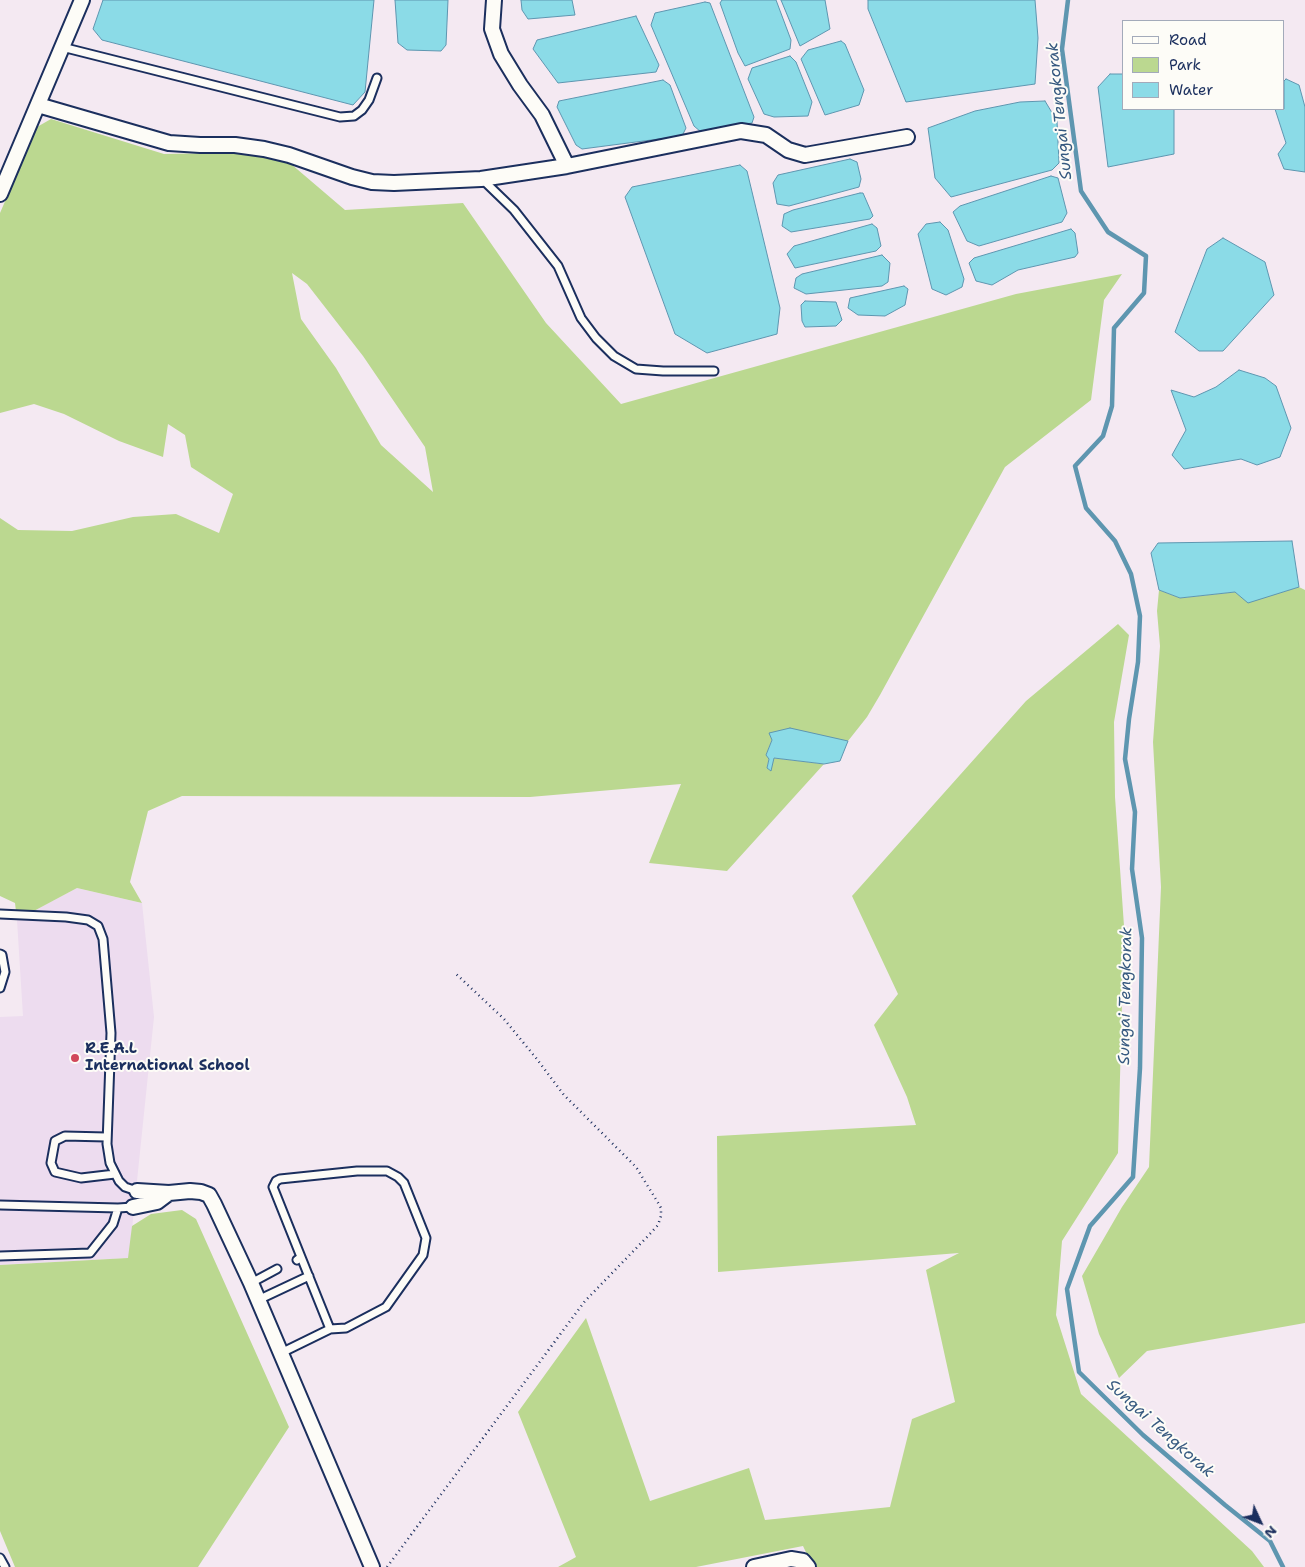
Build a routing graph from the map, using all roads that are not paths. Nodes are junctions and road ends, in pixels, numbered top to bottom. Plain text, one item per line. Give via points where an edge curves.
1 (82, 0) edge
2 (494, 0) edge
3 (62, 47) junction
4 (377, 78) dead end
5 (38, 105) junction
6 (907, 137) dead end
7 (567, 166) junction
8 (481, 179) junction
9 (0, 194) edge
10 (714, 371) dead end
11 (0, 914) edge
12 (0, 954) edge
13 (0, 988) edge
14 (106, 1137) junction
15 (115, 1174) junction
16 (137, 1191) joint
17 (169, 1193) junction
18 (0, 1205) edge
19 (133, 1207) joint
20 (118, 1208) junction
21 (0, 1256) edge
22 (277, 1269) dead end
23 (310, 1276) junction
24 (251, 1283) junction
25 (258, 1300) junction
26 (330, 1329) junction
27 (281, 1354) junction
28 (0, 1558) edge
29 (5, 1567) edge
30 (372, 1567) edge
31 (754, 1567) edge
32 (808, 1567) edge

1 - 3 street
2 - 7 street via 492,29 501,54 542,115
3 - 4 lane via 340,117 354,116 362,110
3 - 5 street
5 - 8 street via 169,143 264,149 372,182
5 - 9 street
6 - 7 street via 805,155 788,150 766,136 741,131
7 - 8 street
8 - 10 lane via 514,210 558,266 581,318 614,356 636,369
11 - 14 lane via 80,919 98,926 103,938 110,1033
12 - 13 lane via 5,972
14 - 15 lane
14 - 15 lane via 65,1136 55,1141 51,1163 56,1172 81,1178
15 - 16 lane via 125,1188
16 - 17 street
17 - 19 street via 157,1202
17 - 24 street via 190,1191 209,1195
18 - 20 lane
19 - 20 lane
20 - 21 lane via 112,1224 90,1253
22 - 24 lane
23 - 25 lane
23 - 26 lane
23 - 26 lane via 299,1259 273,1188 276,1181 357,1171 387,1171 398,1177 404,1183 426,1238 423,1255 386,1307 346,1328
24 - 25 street
25 - 27 street
26 - 27 lane
27 - 30 street
28 - 29 lane
31 - 32 street via 791,1559 803,1561

